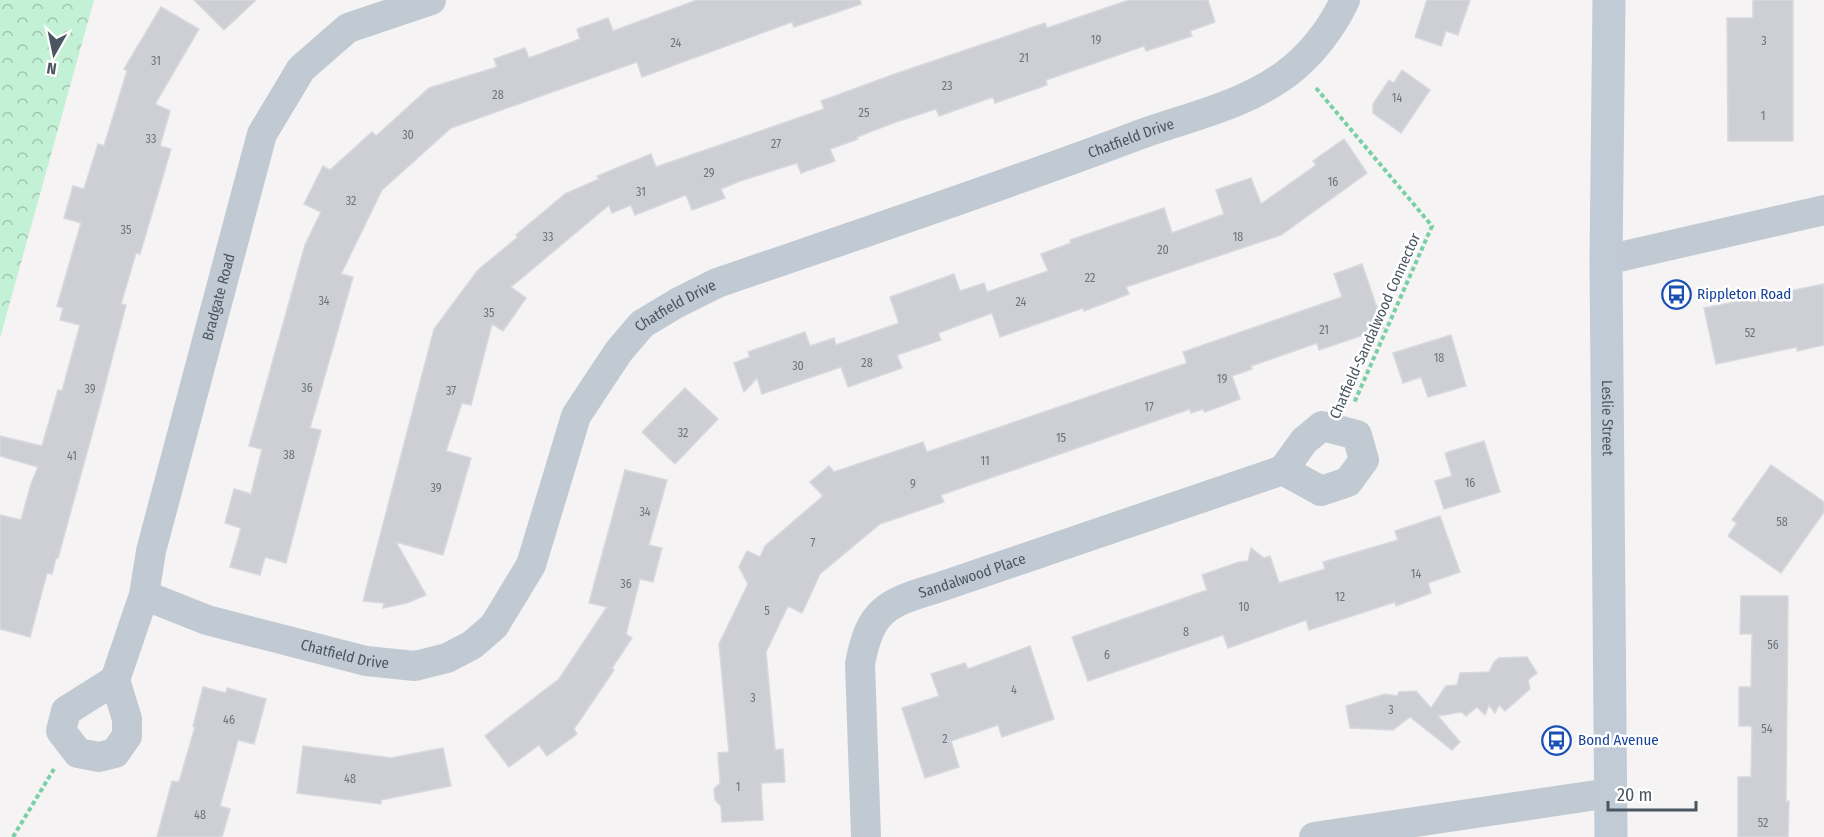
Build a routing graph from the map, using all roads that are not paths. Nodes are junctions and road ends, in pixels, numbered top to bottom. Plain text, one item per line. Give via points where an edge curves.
1 (431, 0) edge
2 (1345, 0) edge
3 (1610, 0) edge
4 (1824, 210) edge
5 (1606, 260) junction
6 (1283, 470) junction
7 (144, 595) junction
8 (116, 680) junction
9 (1610, 793) junction
10 (1347, 835) edge
11 (866, 837) edge
12 (1314, 837) edge
13 (1611, 837) edge

1 - 7 street, Bradgate Road via 348,28 301,69 262,134 151,551
2 - 7 street, Chatfield Drive via 1330,28 1286,74 1216,111 717,283 642,324 576,416 531,565 494,626 472,645 447,658 415,666 366,661 207,620
3 - 5 main road, Leslie Street
4 - 5 street
5 - 9 main road, Leslie Street
6 - 6 street via 1304,441 1322,426 1357,435 1364,460 1348,482 1321,491
6 - 11 street, Sandalwood Place via 909,596 873,621 860,664
7 - 8 street, Bradgate Road
8 - 8 street via 66,711 61,731 78,753 99,757 115,753 128,736
9 - 10 street
9 - 13 main road, Leslie Street
10 - 12 street

